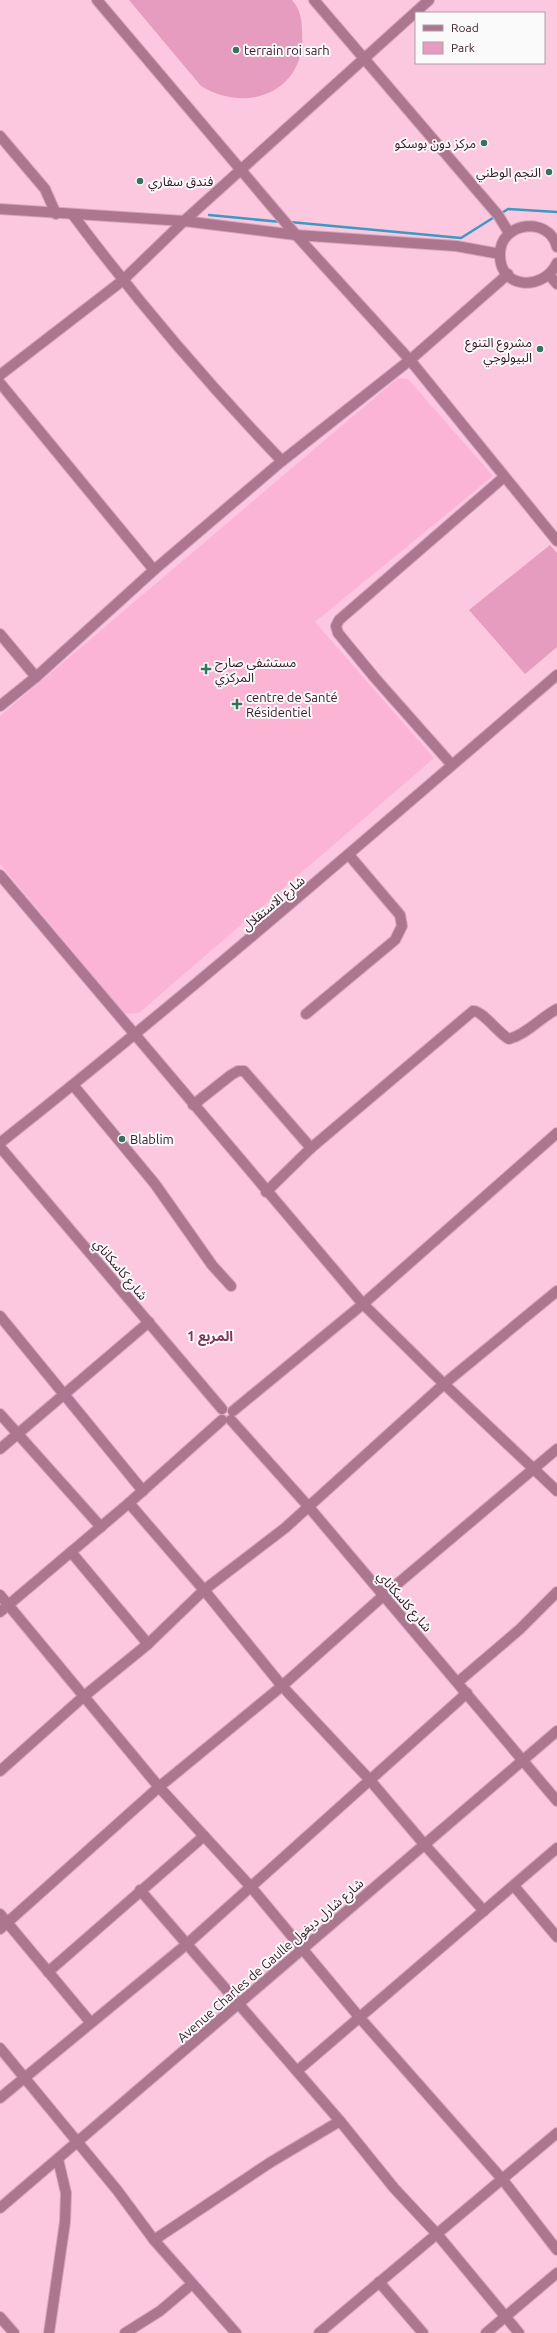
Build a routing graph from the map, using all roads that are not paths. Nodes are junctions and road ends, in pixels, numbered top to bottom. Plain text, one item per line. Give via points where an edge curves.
1 (97, 0) edge
2 (314, 0) edge
3 (429, 0) edge
4 (416, 12) edge
5 (415, 13) edge
6 (365, 60) junction
7 (0, 136) edge
8 (242, 169) junction
9 (0, 209) edge
10 (56, 214) junction
11 (73, 215) junction
12 (184, 221) junction
13 (509, 233) junction
14 (296, 235) junction
15 (556, 240) edge
16 (500, 254) junction
17 (557, 263) edge
18 (508, 274) junction
19 (549, 275) junction
20 (122, 281) junction
21 (557, 284) edge
22 (410, 360) junction
23 (0, 375) edge
24 (0, 384) edge
25 (282, 461) junction
26 (504, 477) junction
27 (557, 541) edge
28 (154, 570) junction
29 (0, 634) edge
30 (557, 674) edge
31 (36, 677) junction
32 (0, 706) edge
33 (452, 765) junction
34 (349, 855) junction
35 (0, 875) edge
36 (557, 1010) edge
37 (306, 1014) dead end
38 (135, 1036) junction
39 (73, 1085) junction
40 (193, 1105) junction
41 (557, 1133) edge
42 (0, 1143) edge
43 (0, 1147) edge
44 (311, 1148) junction
45 (266, 1192) junction
46 (231, 1286) dead end
47 (557, 1291) edge
48 (362, 1304) junction
49 (0, 1316) edge
50 (149, 1322) junction
51 (444, 1384) junction
52 (63, 1394) junction
53 (0, 1414) edge
54 (229, 1417) junction
55 (18, 1434) junction
56 (0, 1449) edge
57 (557, 1449) edge
58 (533, 1469) junction
59 (143, 1491) junction
60 (557, 1491) edge
61 (129, 1503) junction
62 (308, 1506) junction
63 (101, 1526) junction
64 (70, 1552) junction
65 (204, 1590) junction
66 (557, 1592) edge
67 (0, 1595) edge
68 (383, 1596) junction
69 (4, 1609) edge
70 (148, 1644) junction
71 (458, 1682) junction
72 (282, 1686) junction
73 (467, 1693) junction
74 (83, 1697) junction
75 (557, 1731) edge
76 (523, 1760) junction
77 (0, 1771) edge
78 (369, 1779) junction
79 (159, 1787) junction
80 (557, 1800) edge
81 (204, 1836) junction
82 (424, 1844) junction
83 (557, 1848) edge
84 (514, 1886) junction
85 (251, 1887) junction
86 (140, 1890) junction
87 (484, 1911) junction
88 (0, 1914) edge
89 (4, 1926) edge
90 (557, 1937) edge
91 (187, 1944) junction
92 (302, 1949) junction
93 (48, 1972) junction
94 (239, 2005) junction
95 (360, 2018) junction
96 (91, 2023) junction
97 (0, 2048) edge
98 (297, 2071) junction
99 (24, 2078) junction
100 (0, 2098) edge
101 (340, 2121) junction
102 (557, 2133) edge
103 (78, 2141) junction
104 (58, 2159) junction
105 (503, 2180) junction
106 (0, 2208) edge
107 (437, 2234) junction
108 (154, 2240) junction
109 (557, 2250) edge
110 (557, 2273) edge
111 (379, 2282) junction
112 (192, 2284) junction
113 (506, 2316) junction
114 (0, 2317) edge
115 (14, 2333) edge
116 (49, 2333) edge
117 (125, 2333) edge
118 (236, 2333) edge
119 (318, 2333) edge
120 (423, 2333) edge
121 (486, 2333) edge
122 (520, 2333) edge

1 - 8 street via 180,100
2 - 6 street
3 - 4 street
5 - 6 street
6 - 8 street
6 - 13 street via 498,215
7 - 10 street via 45,189
8 - 12 street
8 - 14 street
9 - 10 street
10 - 11 street
11 - 12 street
11 - 20 street
12 - 14 street
12 - 20 street
13 - 15 street via 517,228 531,226 545,230
13 - 16 street via 504,239
14 - 16 street via 456,246
14 - 22 street
16 - 18 street via 503,268
17 - 19 street
18 - 19 street via 515,280 528,283 542,281
18 - 22 street
19 - 21 street
20 - 23 street
20 - 25 street via 222,399
22 - 25 street
22 - 26 street
24 - 28 street
25 - 28 street
26 - 27 street
26 - 33 street via 339,620 336,626 338,633 375,678
28 - 31 street
29 - 31 street
30 - 33 street, شارع الاستقلال
31 - 32 street
33 - 34 street, شارع الاستقلال
34 - 37 street via 400,915 402,926 395,940
34 - 38 street, شارع الاستقلال
35 - 38 street
36 - 44 street via 546,1015 519,1036 508,1039 500,1035 481,1013 473,1011
38 - 39 street, شارع الاستقلال
38 - 40 street
39 - 42 street, شارع الاستقلال
39 - 46 street via 156,1184 212,1265
40 - 44 street via 231,1074 244,1072
40 - 45 street
41 - 48 street
43 - 50 street, شارع كاسكاناي
44 - 45 street
45 - 48 street
47 - 51 street
48 - 51 street
48 - 54 street
49 - 52 street
50 - 52 street
50 - 54 street, شارع كاسكاناي via 222,1409 220,1414
51 - 58 street
51 - 62 street
52 - 55 street
52 - 59 street
53 - 55 street
54 - 59 street
54 - 62 street, شارع كاسكاناي
55 - 56 street
55 - 63 street
57 - 58 street
58 - 60 street
58 - 68 street
59 - 61 street
61 - 63 street
61 - 65 street
62 - 65 street via 285,1528
62 - 68 street, شارع كاسكاناي
63 - 64 street
64 - 69 street
64 - 70 street
65 - 70 street
65 - 72 street
66 - 71 street via 520,1629
67 - 69 street
68 - 71 street, شارع كاسكاناي
68 - 72 street
69 - 74 street
70 - 74 street
71 - 73 street, شارع كاسكاناي
72 - 78 street
72 - 79 street
73 - 76 street, شارع كاسكاناي
73 - 78 street
74 - 77 street
74 - 79 street
75 - 76 street, Avenue Charles de Gaulle شارع شارل ديغول
76 - 80 street, شارع كاسكاناي
76 - 82 street, Avenue Charles de Gaulle شارع شارل ديغول
78 - 82 street
78 - 85 street
79 - 81 street
79 - 89 street
81 - 85 street
81 - 86 street
82 - 87 street
82 - 92 street, Avenue Charles de Gaulle شارع شارل ديغول
83 - 84 street
84 - 87 street
84 - 90 street
85 - 91 street
85 - 92 street
86 - 91 street
86 - 93 street
87 - 95 street
88 - 89 street
89 - 93 street
91 - 94 street
91 - 96 street
92 - 94 street, Avenue Charles de Gaulle شارع شارل ديغول
92 - 95 street
93 - 96 street
94 - 98 street
94 - 103 street, Avenue Charles de Gaulle شارع شارل ديغول
95 - 98 street
95 - 105 street
96 - 99 street
97 - 99 street
98 - 101 street
99 - 100 street
99 - 103 street
101 - 107 street via 394,2188
101 - 108 street via 271,2162
102 - 105 street
103 - 104 street, Avenue Charles de Gaulle شارع شارل ديغول
103 - 108 street
104 - 106 street, Avenue Charles de Gaulle شارع شارل ديغول
104 - 116 street via 66,2193 65,2222
105 - 107 street
105 - 109 street
107 - 111 street
107 - 113 street
108 - 112 street
110 - 113 street
111 - 119 street
111 - 120 street
112 - 117 street via 160,2311
112 - 118 street
113 - 121 street
113 - 122 street
114 - 115 street

